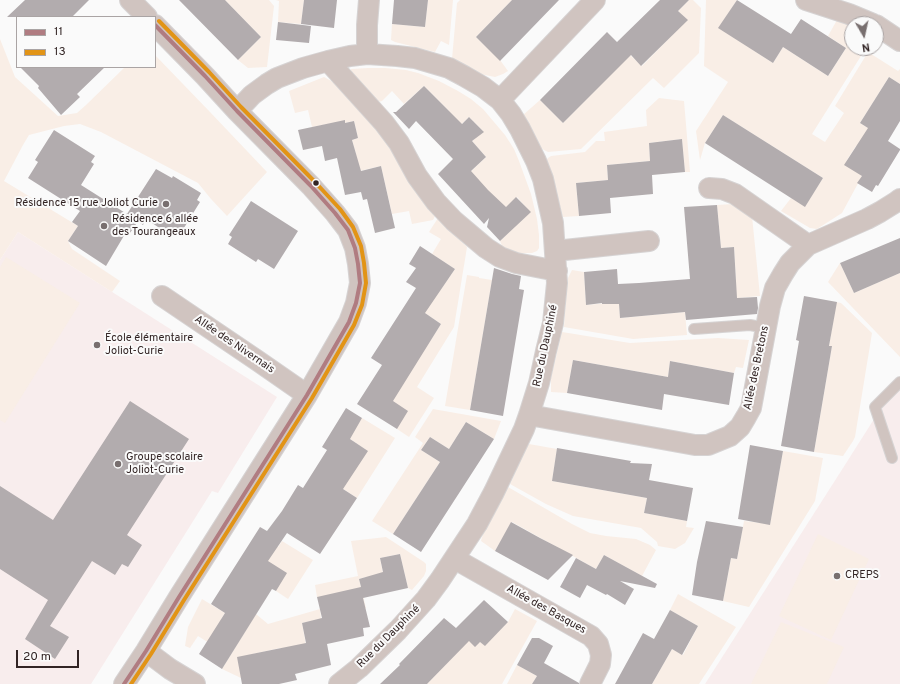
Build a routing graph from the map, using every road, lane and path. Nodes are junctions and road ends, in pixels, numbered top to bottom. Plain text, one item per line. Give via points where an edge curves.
1 (130, 0) edge
2 (369, 0) edge
3 (595, 0) edge
4 (806, 0) edge
5 (146, 16) edge
6 (854, 16) edge
7 (156, 26) edge
8 (884, 31) edge
9 (900, 41) edge
10 (367, 54) junction
11 (328, 61) junction
12 (500, 100) junction
13 (237, 111) junction
14 (709, 188) dead end
15 (900, 199) edge
16 (649, 241) dead end
17 (808, 245) junction
18 (555, 251) junction
19 (557, 271) junction
20 (162, 296) dead end
21 (766, 328) junction
22 (694, 329) dead end
23 (900, 382) edge
24 (307, 395) junction
25 (529, 416) junction
26 (892, 458) dead end
27 (455, 559) junction
28 (146, 651) junction
29 (124, 684) edge
30 (195, 684) edge
31 (339, 684) edge
32 (590, 684) edge

1 - 5 street
2 - 10 street
3 - 12 street
4 - 6 street
7 - 13 street
8 - 9 street
10 - 11 street, Rue du Dauphiné
10 - 12 street, Rue du Dauphiné via 415,58 448,68
11 - 13 street, Rue du Dauphiné via 277,78 252,95
11 - 19 street via 384,123 417,176 454,221 500,257 516,263
12 - 18 street, Rue du Dauphiné via 520,129 543,179 553,223
13 - 24 street via 335,213 348,230 355,248 360,283 356,303 349,322
14 - 17 street via 736,194
15 - 17 street via 880,212
16 - 18 street
17 - 21 street, Allée des Bretons via 790,263 775,288
18 - 19 street, Rue du Dauphiné
19 - 25 street, Rue du Dauphiné via 553,323
20 - 24 street, Allée des Nivernais
21 - 22 lane via 750,325
21 - 25 street, Allée des Bretons via 751,408 740,427 730,436 708,446
23 - 26 lane via 875,407
24 - 28 street
25 - 27 street, Rue du Dauphiné via 494,492
27 - 31 street, Rue du Dauphiné via 426,599 398,630
27 - 32 street, Allée des Basques via 591,636 598,644 601,655 600,664
28 - 29 street
28 - 30 street

